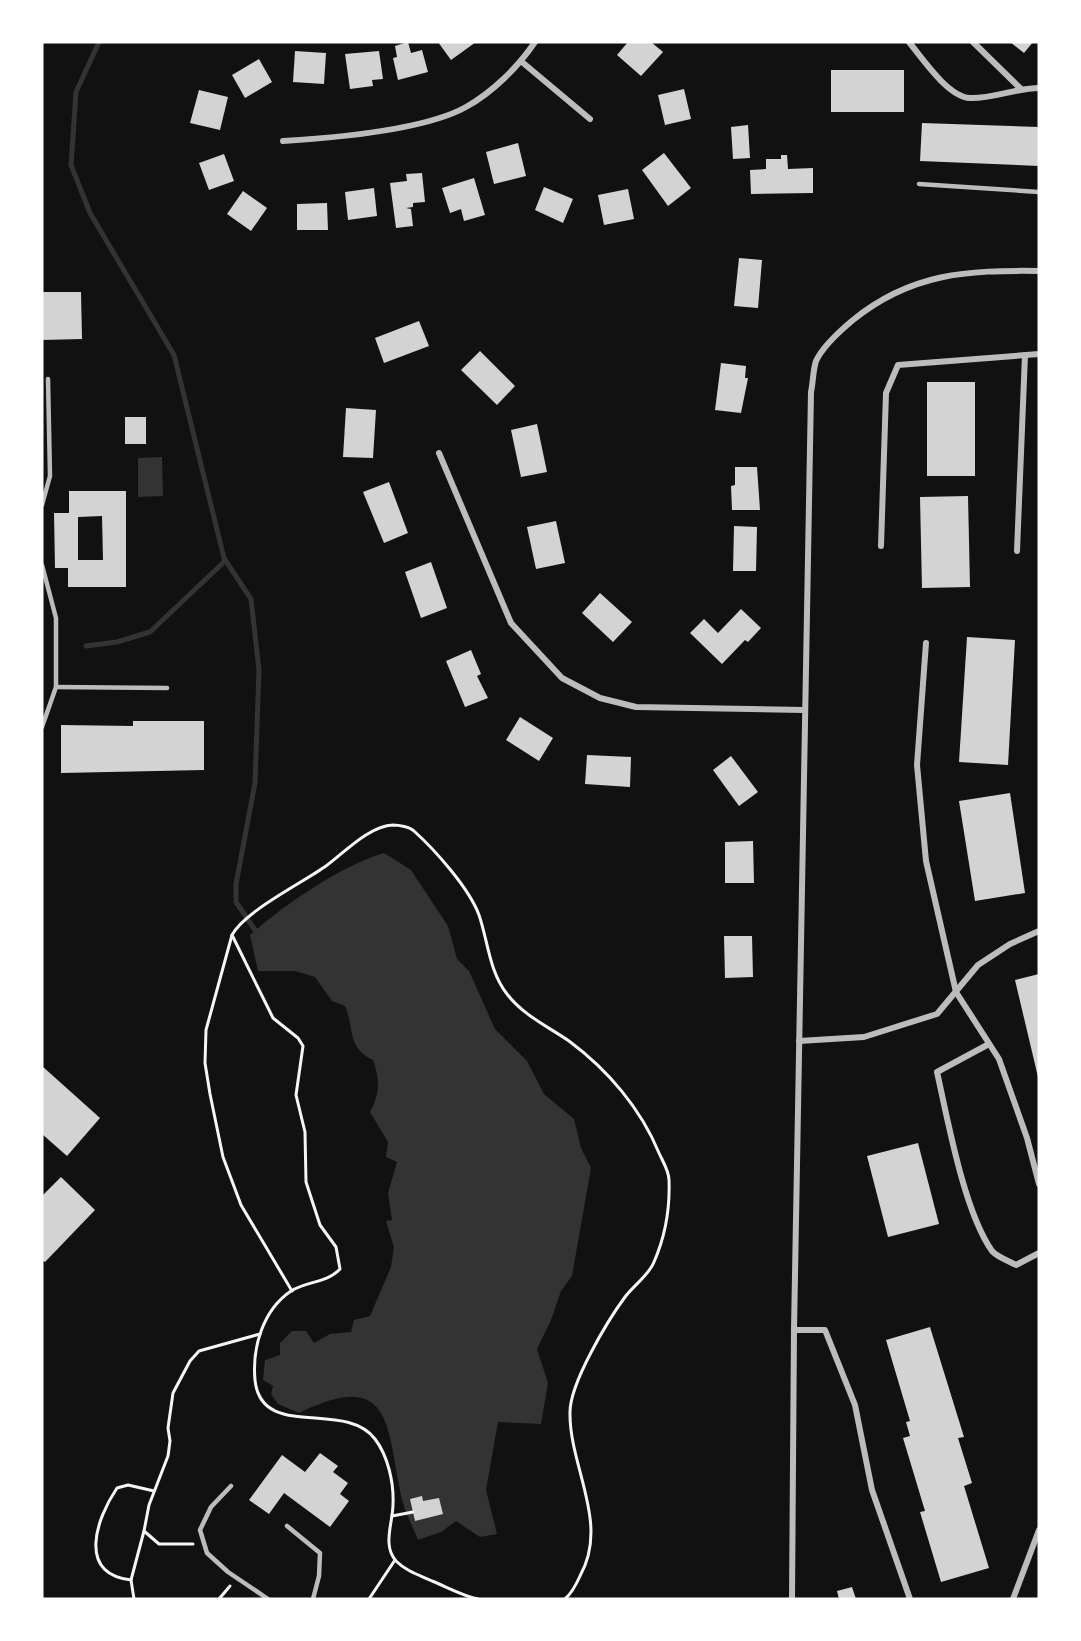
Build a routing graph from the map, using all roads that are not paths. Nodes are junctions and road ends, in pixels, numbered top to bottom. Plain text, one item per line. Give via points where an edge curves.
1 (535, 42) edge
2 (909, 42) edge
3 (972, 42) edge
4 (522, 62) junction
5 (1020, 88) junction
6 (1039, 88) edge
7 (590, 119) dead end
8 (283, 141) dead end
9 (919, 184) dead end
10 (1039, 192) edge
11 (1039, 271) edge
12 (1039, 354) edge
13 (1025, 355) junction
14 (48, 379) dead end
15 (439, 453) dead end
16 (42, 505) edge
17 (881, 546) dead end
18 (1017, 551) dead end
19 (42, 565) edge
20 (926, 643) dead end
21 (56, 687) junction
22 (167, 688) dead end
23 (804, 710) junction
24 (42, 727) edge
25 (1039, 931) edge
26 (956, 992) junction
27 (799, 1041) junction
28 (989, 1044) junction
29 (1039, 1184) edge
30 (1039, 1253) edge
31 (794, 1330) junction
32 (231, 1486) dead end
33 (287, 1526) dead end
34 (1039, 1530) edge
35 (268, 1599) edge
36 (313, 1599) edge
37 (792, 1599) edge
38 (910, 1599) edge
39 (1013, 1599) edge

1 - 4 street
2 - 5 street via 959,95 970,98
3 - 5 street
4 - 7 street
4 - 8 street via 466,107 434,121
5 - 6 street
9 - 10 lane
11 - 23 street via 975,271 937,276 893,292 841,330 817,360 811,392
12 - 13 street
13 - 17 street via 898,365 886,393
13 - 18 street
14 - 16 lane via 50,476
15 - 23 street via 511,623 562,678 600,698 636,707
19 - 21 lane via 56,618
20 - 26 street via 917,765 926,861
21 - 22 lane
21 - 24 lane
23 - 27 street
25 - 26 street via 1010,944 978,966
26 - 27 street via 937,1014 864,1037
26 - 28 street
27 - 31 street
28 - 29 street via 999,1059
28 - 30 street via 937,1072 950,1129 971,1207 993,1253 1016,1265
31 - 37 street
31 - 38 street via 825,1330 855,1405 872,1490
32 - 35 lane via 211,1507 200,1530 204,1544 207,1553
33 - 36 lane via 320,1553
34 - 39 street

